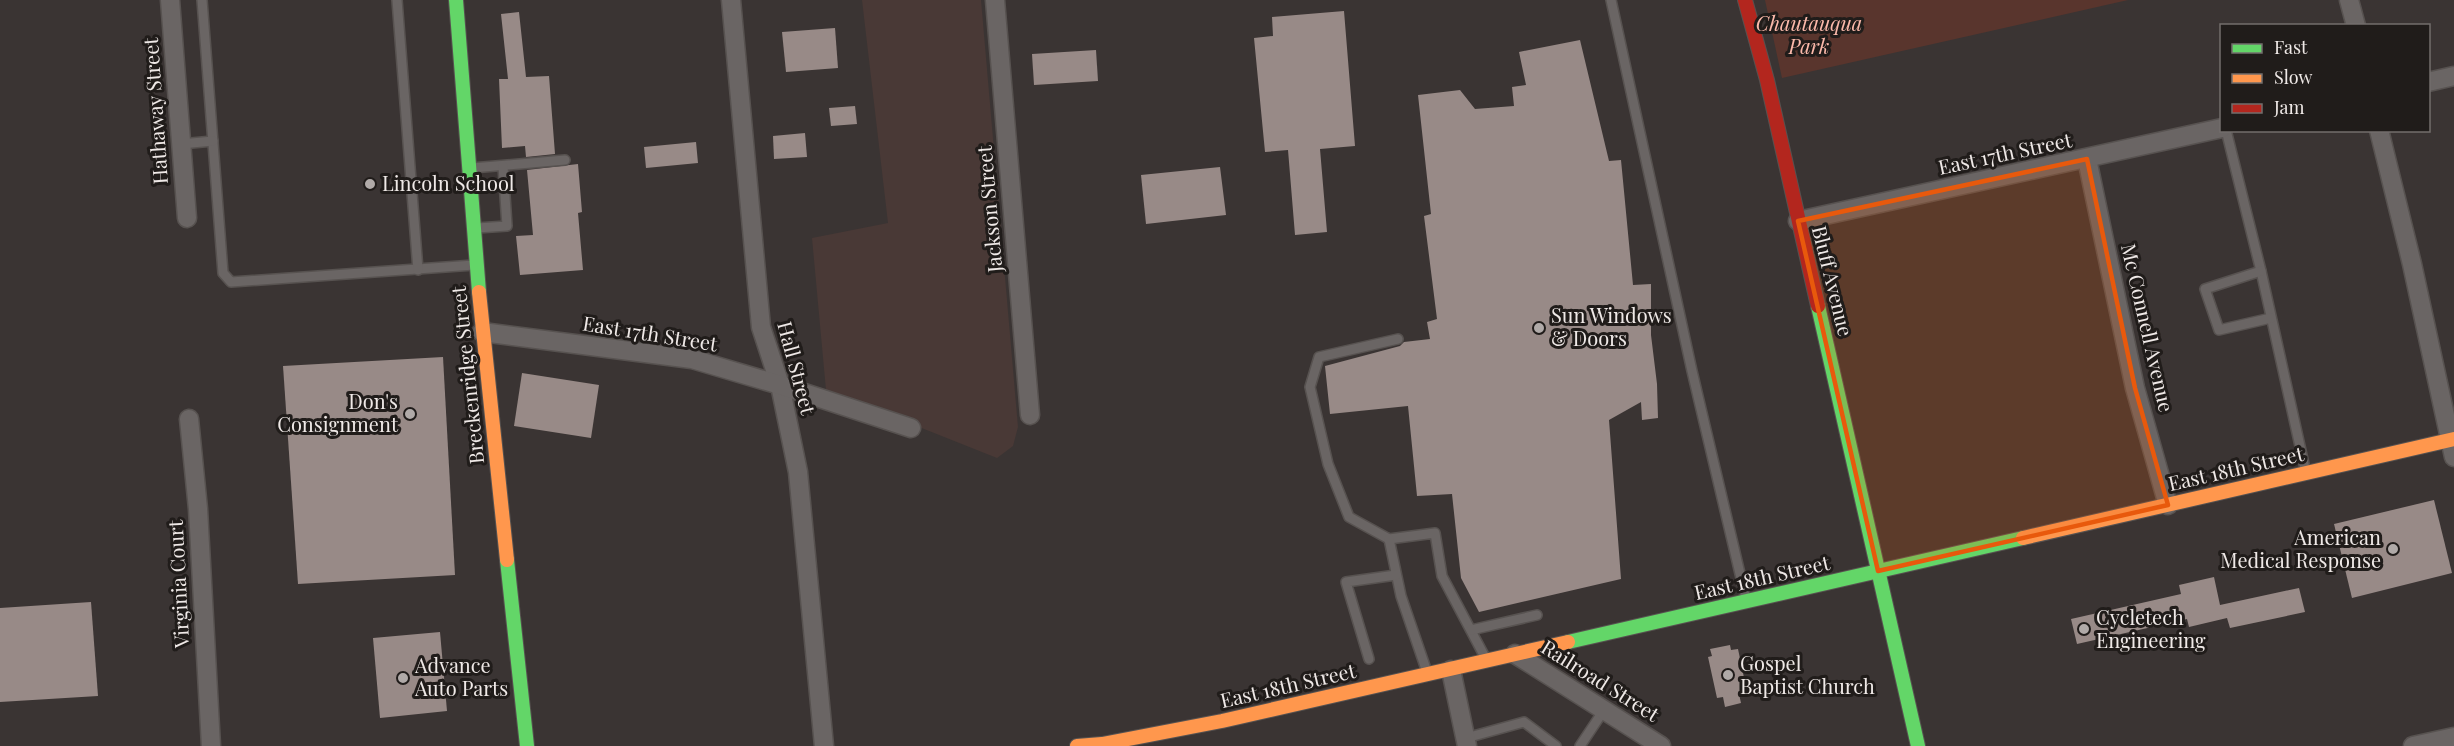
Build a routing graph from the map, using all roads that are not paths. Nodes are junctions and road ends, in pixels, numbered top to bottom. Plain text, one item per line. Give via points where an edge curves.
1 (171, 0) edge
2 (202, 0) edge
3 (397, 0) edge
4 (456, 0) edge
5 (731, 0) edge
6 (995, 0) edge
7 (1611, 0) edge
8 (1745, 0) edge
9 (2349, 0) edge
10 (2355, 24) edge
11 (2454, 76) edge
12 (2430, 82) edge
13 (2220, 128) edge
14 (2226, 132) edge
15 (2379, 132) edge
16 (213, 141) junction
17 (181, 144) junction
18 (2087, 159) junction
19 (565, 160) dead end
20 (503, 166) junction
21 (469, 168) junction
22 (187, 218) dead end
23 (1798, 221) junction
24 (474, 228) junction
25 (476, 265) junction
26 (418, 270) junction
27 (2261, 271) junction
28 (2271, 318) junction
29 (482, 332) junction
30 (1398, 339) dead end
31 (780, 385) junction
32 (1030, 415) dead end
33 (189, 419) dead end
34 (911, 428) dead end
35 (2453, 445) edge
36 (2306, 473) junction
37 (2168, 505) junction
38 (1389, 539) junction
39 (1878, 571) junction
40 (1396, 575) junction
41 (1747, 601) junction
42 (1537, 615) dead end
43 (1471, 630) junction
44 (1515, 654) junction
45 (1369, 659) dead end
46 (1487, 661) junction
47 (1451, 670) junction
48 (1428, 675) junction
49 (1604, 710) junction
50 (2454, 737) edge
51 (1466, 742) edge
52 (1102, 745) edge
53 (211, 746) edge
54 (527, 746) edge
55 (824, 746) edge
56 (1077, 746) edge
57 (1556, 746) edge
58 (1580, 746) edge
59 (1661, 746) edge
60 (1918, 746) edge
61 (2413, 746) edge

1 - 17 street, Hathaway Street
2 - 16 lane
3 - 26 lane
4 - 21 street, Breckenridge Street
5 - 31 street, Hall Street via 761,327
6 - 32 street, Jackson Street
7 - 41 lane
8 - 23 street, Bluff Avenue
9 - 10 street
11 - 12 street
13 - 18 street, East 17th Street
14 - 27 lane
15 - 35 street
16 - 17 lane
16 - 26 lane via 223,273 231,282
17 - 22 street, Hathaway Street
18 - 23 street, East 17th Street
18 - 37 street, Mc Connell Avenue via 2135,388
19 - 20 lane
20 - 21 lane
20 - 24 lane via 507,226
21 - 24 street, Breckenridge Street
23 - 39 street, Bluff Avenue
24 - 25 street, Breckenridge Street
25 - 26 lane
25 - 29 street, Breckenridge Street
27 - 28 lane
27 - 28 lane via 2205,289 2219,330
28 - 36 lane
29 - 31 street, East 17th Street via 692,359
29 - 54 street, Breckenridge Street
30 - 38 lane via 1319,357 1310,387 1328,464 1349,517
31 - 34 street, East 17th Street
31 - 55 street, Hall Street via 798,472
33 - 53 street, Virginia Court
35 - 36 street, East 18th Street
36 - 37 street, East 18th Street
37 - 39 street, East 18th Street
38 - 40 lane
38 - 43 lane via 1435,533 1442,576
39 - 41 street, East 18th Street
39 - 60 street, Bluff Avenue
40 - 45 lane via 1346,582
40 - 48 lane
41 - 44 street, East 18th Street
42 - 43 lane
43 - 46 lane
44 - 46 street, East 18th Street
44 - 49 street, Railroad Street
46 - 47 street, East 18th Street
47 - 48 street, East 18th Street
47 - 51 street
48 - 52 street, East 18th Street
49 - 58 lane
49 - 59 street, Railroad Street
50 - 61 street
51 - 57 lane via 1524,722
52 - 56 street, East 18th Street

